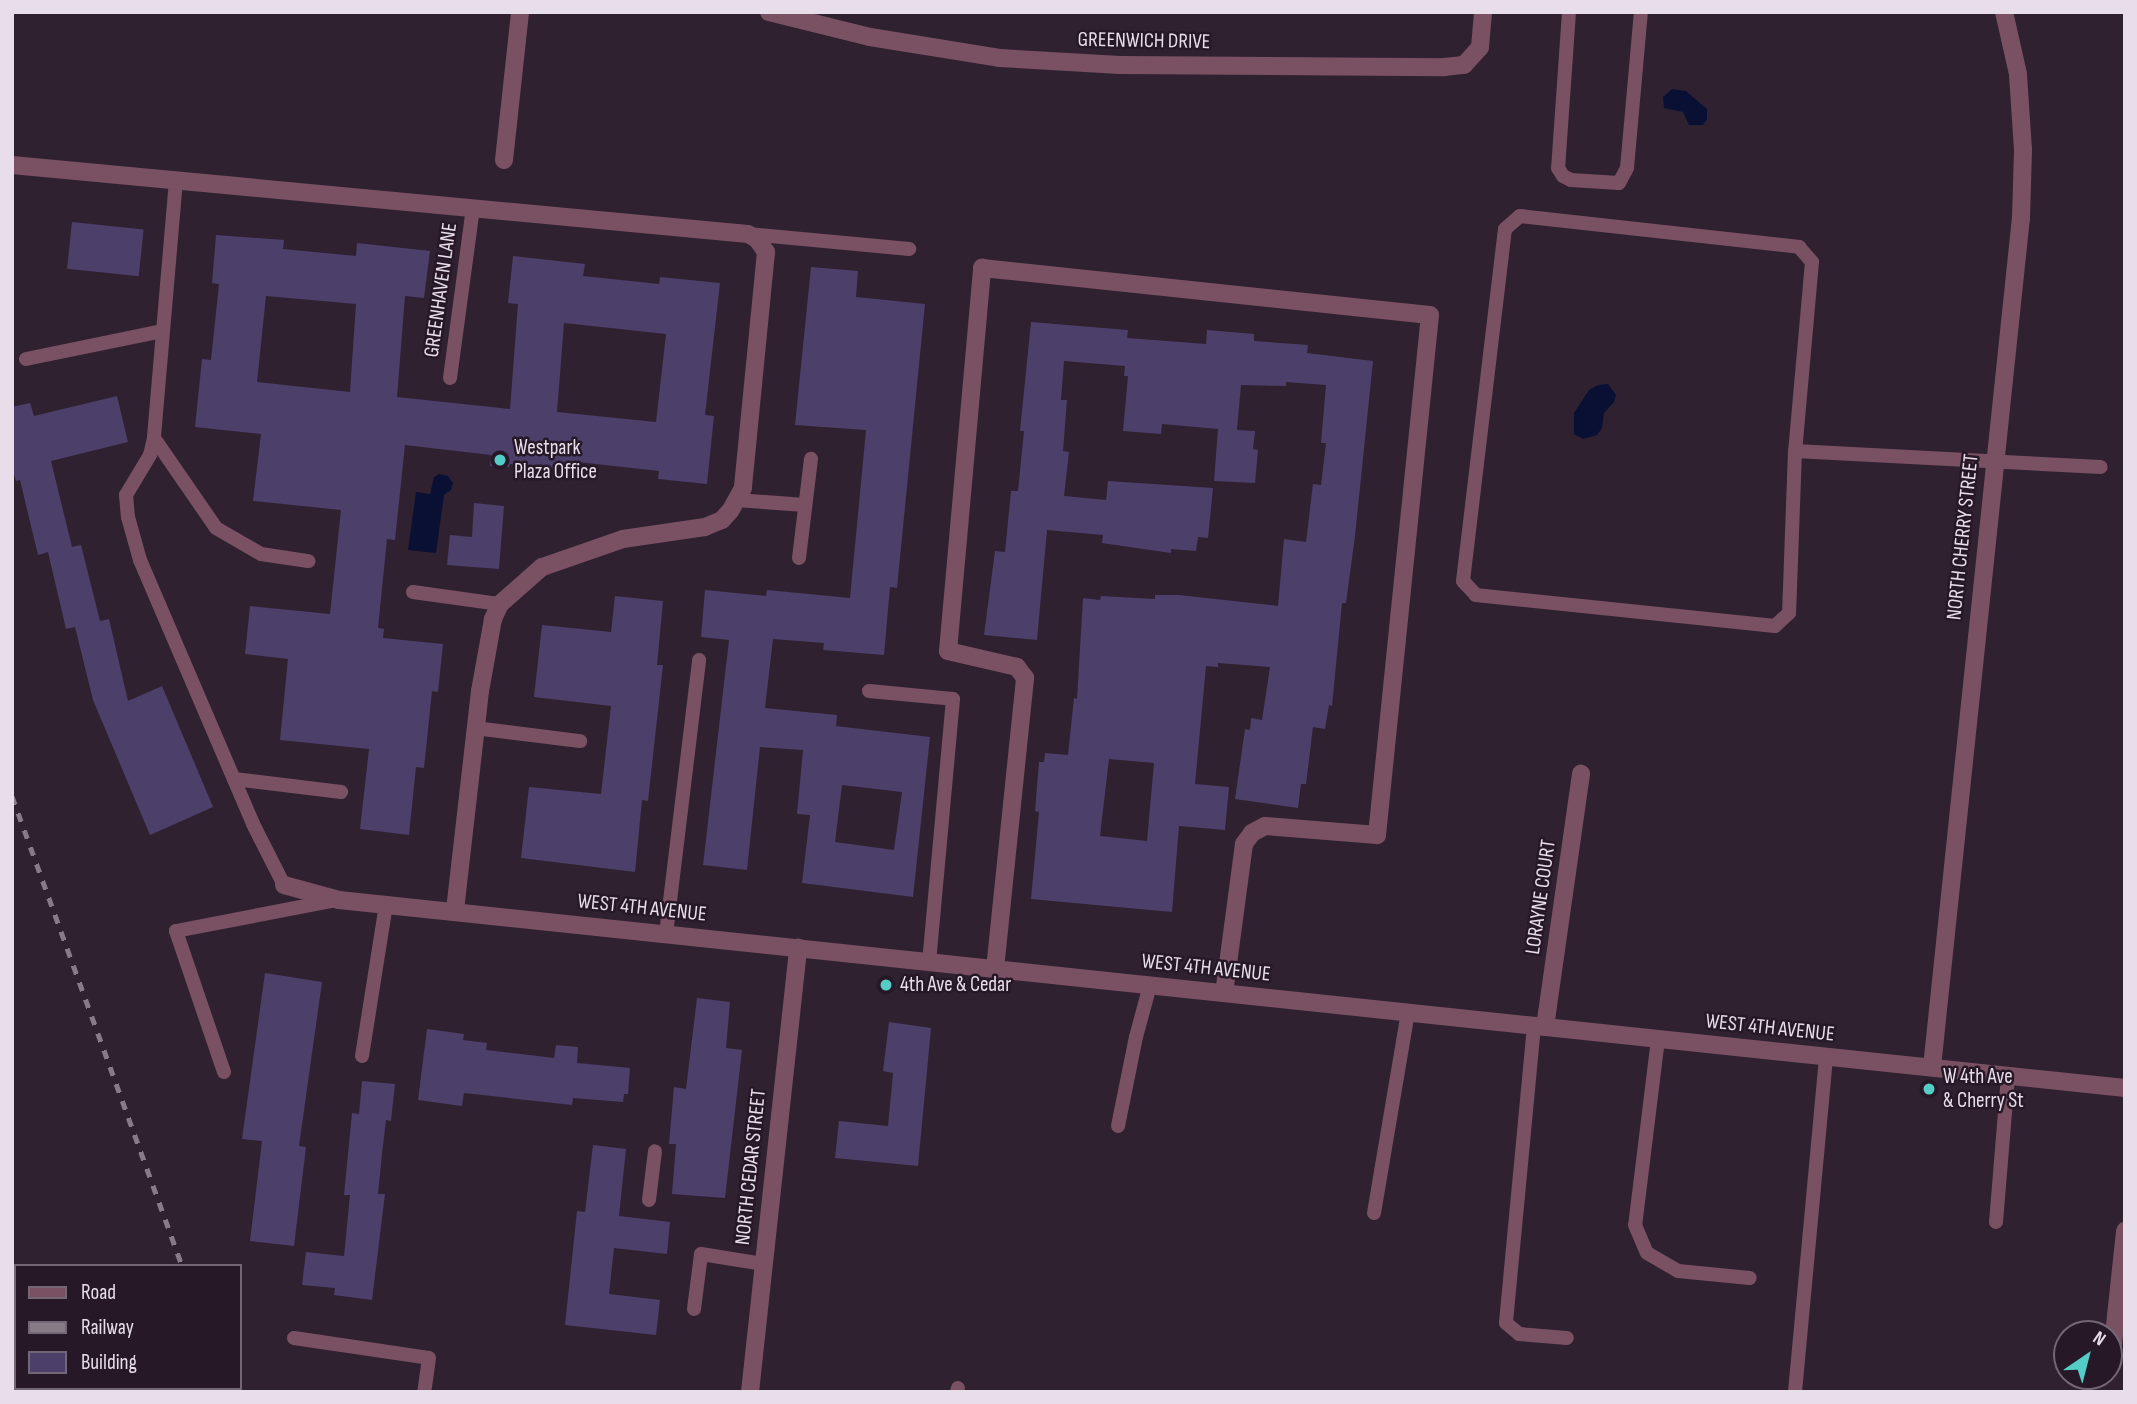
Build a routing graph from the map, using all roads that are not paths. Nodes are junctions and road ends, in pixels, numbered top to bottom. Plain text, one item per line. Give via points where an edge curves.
1 (520, 12) edge
2 (769, 12) edge
3 (1483, 12) edge
4 (1569, 12) edge
5 (1641, 12) edge
6 (2004, 12) edge
7 (504, 160) dead end
8 (12, 165) edge
9 (176, 180) junction
10 (473, 208) junction
11 (748, 234) junction
12 (909, 248) dead end
13 (163, 331) junction
14 (26, 359) dead end
15 (450, 378) dead end
16 (154, 438) junction
17 (1796, 451) junction
18 (811, 459) dead end
19 (1994, 463) junction
20 (2101, 467) dead end
21 (737, 500) junction
22 (805, 505) junction
23 (799, 558) dead end
24 (308, 561) dead end
25 (413, 592) dead end
26 (500, 604) junction
27 (699, 660) dead end
28 (869, 691) dead end
29 (475, 728) junction
30 (580, 741) dead end
31 (1581, 774) dead end
32 (234, 779) junction
33 (341, 792) dead end
34 (284, 885) joint
35 (338, 900) junction
36 (386, 905) junction
37 (456, 912) junction
38 (666, 934) junction
39 (798, 948) junction
40 (929, 961) junction
41 (995, 968) junction
42 (1150, 985) junction
43 (1224, 993) junction
44 (1408, 1013) junction
45 (1539, 1026) junction
46 (1658, 1039) junction
47 (362, 1056) dead end
48 (1826, 1056) junction
49 (1932, 1067) junction
50 (224, 1072) dead end
51 (2008, 1076) junction
52 (2125, 1088) edge
53 (1118, 1126) dead end
54 (655, 1152) dead end
55 (649, 1200) dead end
56 (1374, 1213) dead end
57 (1996, 1222) dead end
58 (2125, 1231) edge
59 (764, 1264) junction
60 (1750, 1278) dead end
61 (694, 1309) dead end
62 (2116, 1320) edge
63 (294, 1338) dead end
64 (1567, 1338) dead end
65 (424, 1392) edge
66 (750, 1392) edge
67 (1795, 1392) edge

1 - 7 street
2 - 3 street, GREENWICH DRIVE via 870,37 999,58 1120,65 1444,67 1464,65 1479,47
4 - 5 lane via 1558,168 1571,180 1613,183 1619,183 1627,169
6 - 19 street, NORTH CHERRY STREET via 2018,74 2023,150 2021,218
8 - 9 street
9 - 10 street
9 - 13 lane
10 - 11 street
10 - 15 lane, GREENHAVEN LANE
11 - 12 lane
11 - 21 street via 766,252 743,488
13 - 14 lane
13 - 16 lane
16 - 24 lane via 216,528 261,554
16 - 32 lane via 126,495 128,517 140,560
17 - 17 lane via 1812,262 1799,247 1520,216 1505,229 1463,581 1476,595 1775,626 1789,614
17 - 19 lane
18 - 22 lane
19 - 20 lane
19 - 49 street, NORTH CHERRY STREET
21 - 22 lane
21 - 26 street via 722,520 705,527 623,538 542,567
22 - 23 lane
25 - 26 lane
26 - 29 street via 487,644
27 - 38 lane
28 - 40 lane via 953,699
29 - 30 lane
29 - 37 street
31 - 45 street, LORAYNE COURT
32 - 33 lane
32 - 34 lane
34 - 35 street, WEST 4TH AVENUE
35 - 36 street, WEST 4TH AVENUE
35 - 50 lane via 176,931
36 - 37 street, WEST 4TH AVENUE
36 - 47 lane
37 - 38 street, WEST 4TH AVENUE
38 - 39 street, WEST 4TH AVENUE
39 - 40 street, WEST 4TH AVENUE
39 - 59 street, NORTH CEDAR STREET
40 - 41 street, WEST 4TH AVENUE
41 - 42 street, WEST 4TH AVENUE
41 - 43 street via 1025,678 1017,667 948,651 982,268 1430,315 1377,835 1265,826 1252,833 1244,844
42 - 43 street, WEST 4TH AVENUE
42 - 53 lane
43 - 44 street, WEST 4TH AVENUE
44 - 45 street, WEST 4TH AVENUE
44 - 56 lane
45 - 46 street, WEST 4TH AVENUE
45 - 64 lane via 1506,1323 1519,1334
46 - 48 street, WEST 4TH AVENUE
46 - 60 lane via 1635,1225 1647,1253 1678,1271
48 - 49 street, WEST 4TH AVENUE
48 - 67 lane
49 - 51 street, WEST 4TH AVENUE
51 - 52 street, WEST 4TH AVENUE
51 - 57 lane
54 - 55 lane
58 - 62 street
59 - 61 lane via 701,1254
59 - 66 street, NORTH CEDAR STREET
63 - 65 lane via 429,1358

